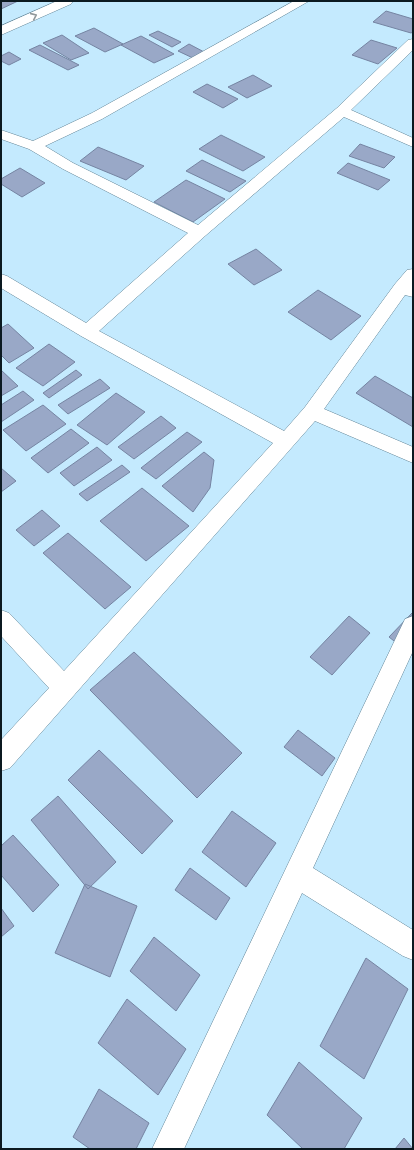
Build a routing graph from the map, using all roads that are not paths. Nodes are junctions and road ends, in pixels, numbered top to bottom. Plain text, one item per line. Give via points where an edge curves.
1 (67, 1) edge
2 (303, 1) edge
3 (1, 30) edge
4 (413, 43) edge
5 (342, 111) junction
6 (1, 134) edge
7 (413, 143) edge
8 (34, 146) junction
9 (199, 232) junction
10 (1, 280) edge
11 (409, 285) edge
12 (87, 332) junction
13 (312, 412) junction
14 (286, 441) junction
15 (413, 455) edge
16 (1, 620) edge
17 (413, 626) edge
18 (64, 688) junction
19 (1, 759) edge
20 (297, 874) junction
21 (413, 946) edge
22 (168, 1149) edge

3 -> 1 street
2 - 8 street via 97,116
4 - 5 street
5 - 7 street
5 - 9 street
6 - 8 street
8 - 9 street via 68,166
9 - 12 street
10 - 12 street
11 - 13 street
12 - 14 street
13 - 14 street
13 - 15 street
14 - 18 street
16 - 18 street
17 - 20 street
18 - 19 street
20 - 21 street
20 - 22 street

